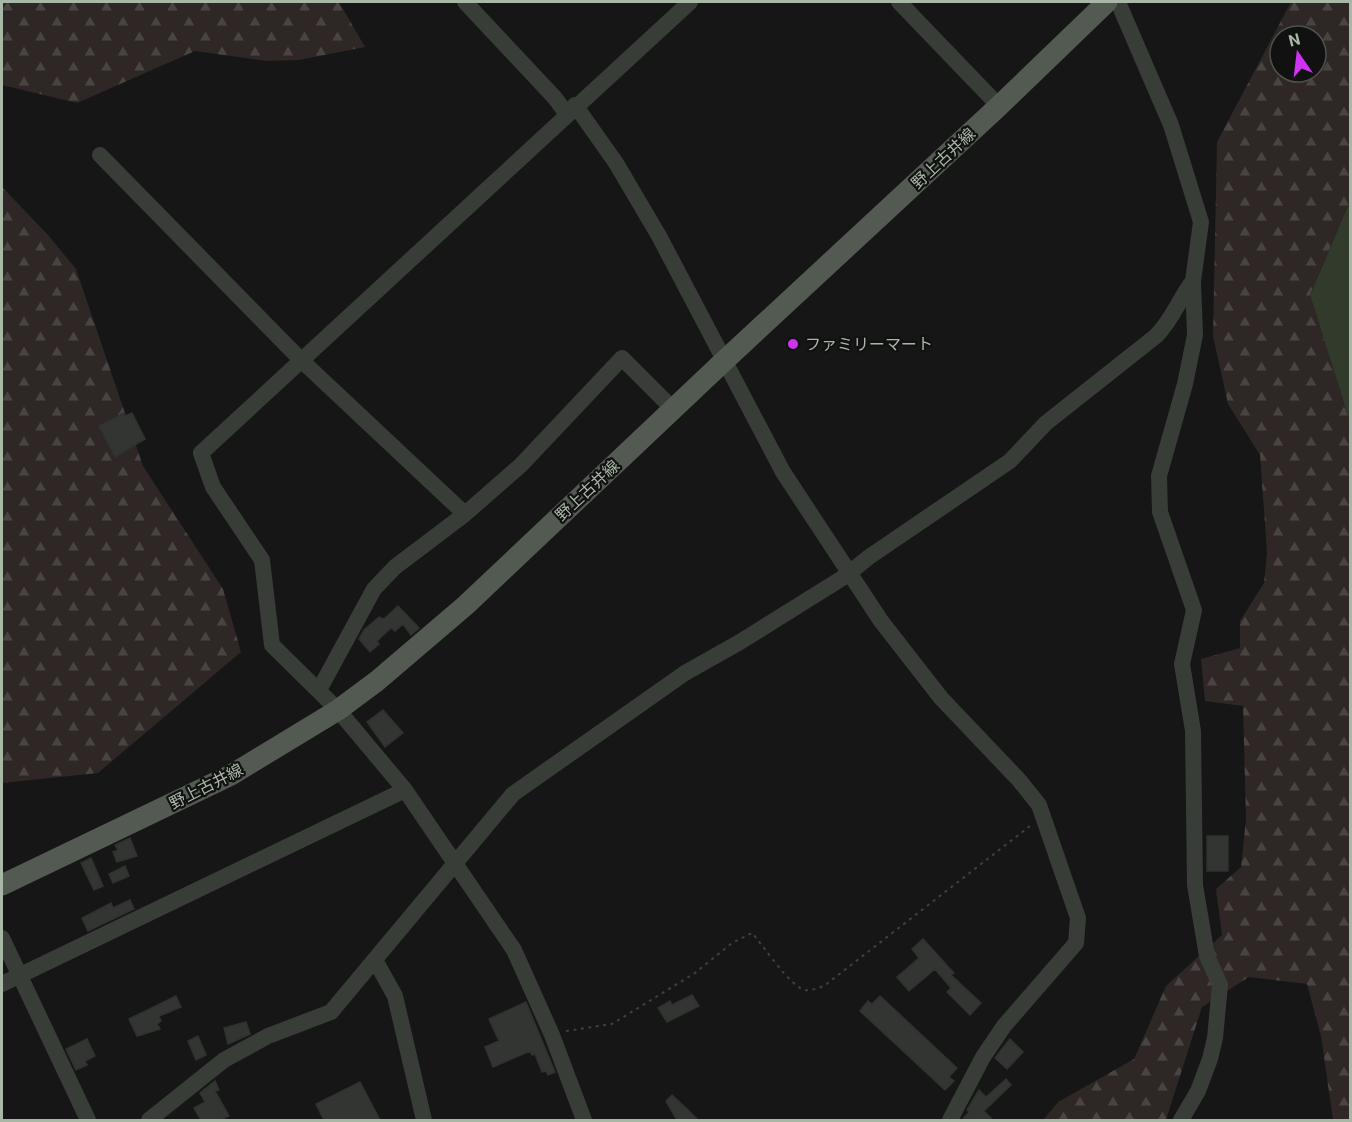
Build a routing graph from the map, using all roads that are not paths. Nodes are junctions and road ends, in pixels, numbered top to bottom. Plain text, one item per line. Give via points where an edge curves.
1 (465, 2) edge
2 (690, 2) edge
3 (899, 2) edge
4 (1107, 2) edge
5 (1118, 2) edge
6 (999, 106) junction
7 (570, 109) junction
8 (100, 155) dead end
9 (1193, 281) junction
10 (302, 360) junction
11 (724, 361) junction
12 (672, 409) junction
13 (465, 514) junction
14 (850, 572) junction
15 (319, 690) junction
16 (338, 710) junction
17 (405, 790) junction
18 (455, 863) junction
19 (2, 885) edge
20 (2, 938) edge
21 (375, 960) junction
22 (20, 975) junction
23 (2, 984) edge
24 (88, 1120) edge
25 (149, 1120) edge
26 (424, 1120) edge
27 (584, 1120) edge
28 (950, 1120) edge
29 (1181, 1120) edge

1 - 7 street via 555,98
2 - 7 street
3 - 6 street
4 - 6 main road, 野上古井線
5 - 9 street via 1171,125 1201,222
6 - 11 main road, 野上古井線
7 - 10 street
7 - 11 street via 621,172
8 - 10 street
9 - 14 street via 1156,336 1046,423 1010,461
9 - 29 street via 1195,335 1159,476 1160,512 1194,610 1182,664 1193,731 1195,885 1207,956 1220,985 1210,1059
10 - 13 street
10 - 15 street via 201,453 213,487 262,560 272,645
11 - 12 main road, 野上古井線
11 - 14 street via 783,472
12 - 13 street via 621,358 521,465
12 - 16 main road, 野上古井線 via 466,605
13 - 15 street via 395,567 374,589
14 - 18 street via 685,673 565,755 513,794
14 - 28 street via 887,628 942,698 1039,805 1078,918 1076,943 1004,1026
15 - 16 street
16 - 17 street
16 - 19 main road, 野上古井線 via 231,775
17 - 18 street
17 - 22 street
18 - 21 street
18 - 27 street via 514,950
20 - 22 street
21 - 25 street via 331,1012 268,1036 224,1060
21 - 26 street via 395,996
22 - 23 street
22 - 24 street

